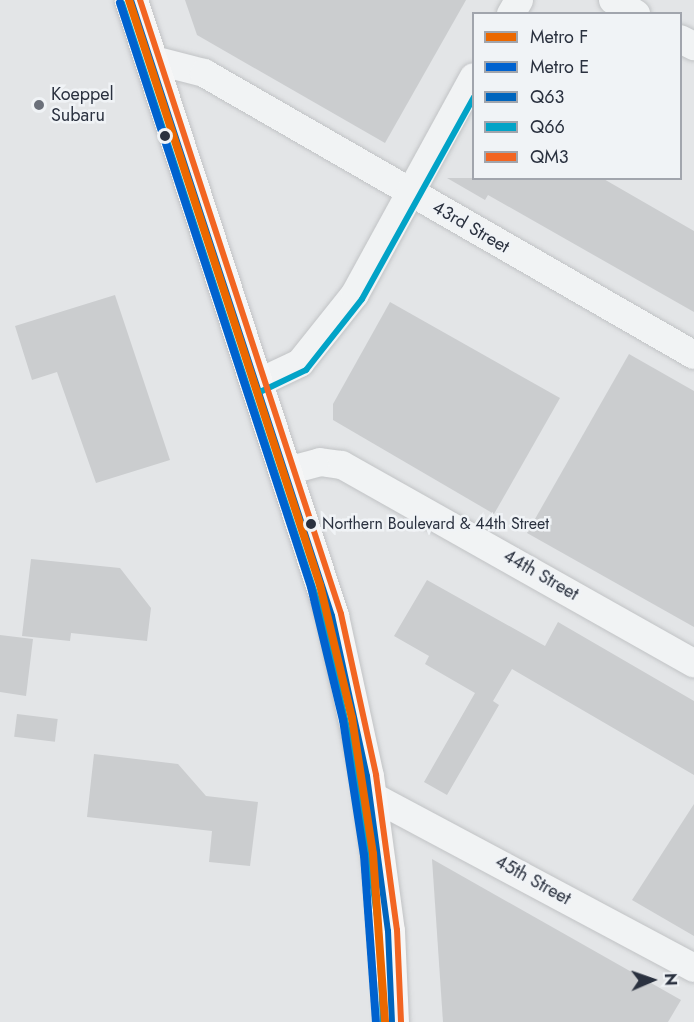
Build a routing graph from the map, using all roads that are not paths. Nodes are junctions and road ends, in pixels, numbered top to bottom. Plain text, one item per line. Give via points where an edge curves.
1 (130, 0) edge
2 (613, 0) edge
3 (633, 12) edge
4 (150, 58) junction
5 (472, 81) edge
6 (410, 192) junction
7 (694, 355) edge
8 (258, 383) junction
9 (287, 471) junction
10 (694, 663) edge
11 (370, 795) junction
12 (694, 968) edge
13 (392, 1022) edge

1 - 4 main road
2 - 3 street
4 - 6 street, 43rd Street via 204,74
4 - 8 main road
5 - 6 street
6 - 7 street, 43rd Street
6 - 8 street via 372,267 328,332 300,363
8 - 9 main road
9 - 10 street, 44th Street via 320,462 342,465
9 - 11 main road via 332,616
11 - 12 street, 45th Street
11 - 13 main road via 388,931

